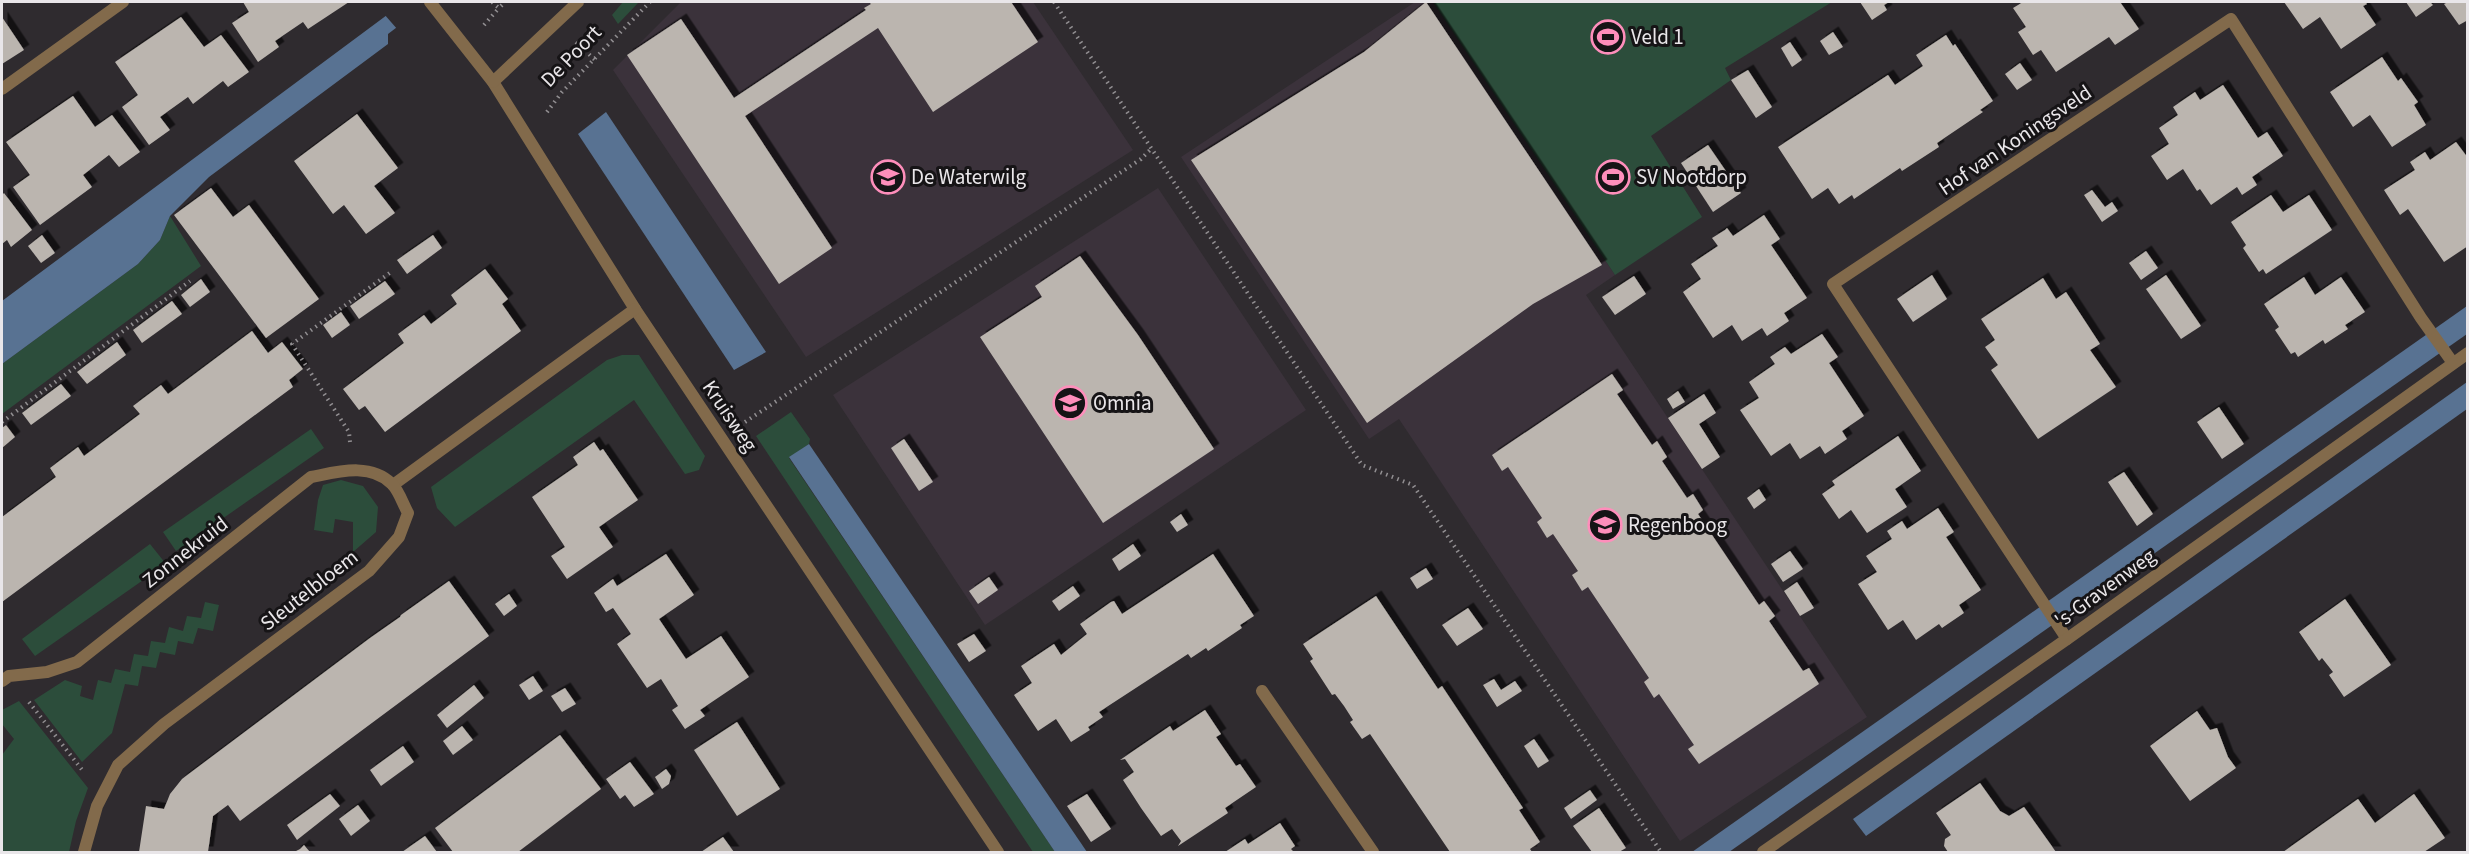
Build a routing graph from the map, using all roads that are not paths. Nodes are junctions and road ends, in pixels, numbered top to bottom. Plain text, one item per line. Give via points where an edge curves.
1 (123, 2) edge
2 (430, 2) edge
3 (578, 2) edge
4 (493, 82) junction
5 (2, 89) edge
6 (635, 309) junction
7 (2468, 353) edge
8 (2450, 359) junction
9 (393, 485) junction
10 (2063, 634) junction
11 (5, 678) edge
12 (1262, 692) dead end
13 (84, 852) edge
14 (998, 852) edge
15 (1372, 852) edge
16 (1763, 852) edge

1 - 5 street
2 - 4 street, Kruisweg
3 - 4 street, De Poort
4 - 6 street, Kruisweg
6 - 9 street
6 - 14 street, Kruisweg
7 - 8 street, 's-Gravenweg
8 - 10 street, 's-Gravenweg
8 - 10 street, Hof van Koningsveld via 2231,19 1833,284
9 - 11 street, Zonnekruid via 379,474 351,469 311,477 77,662 47,672
9 - 13 street, Sleutelbloem via 408,513 399,537 369,571 164,724 118,765 102,796
10 - 16 street, 's-Gravenweg
12 - 15 street

